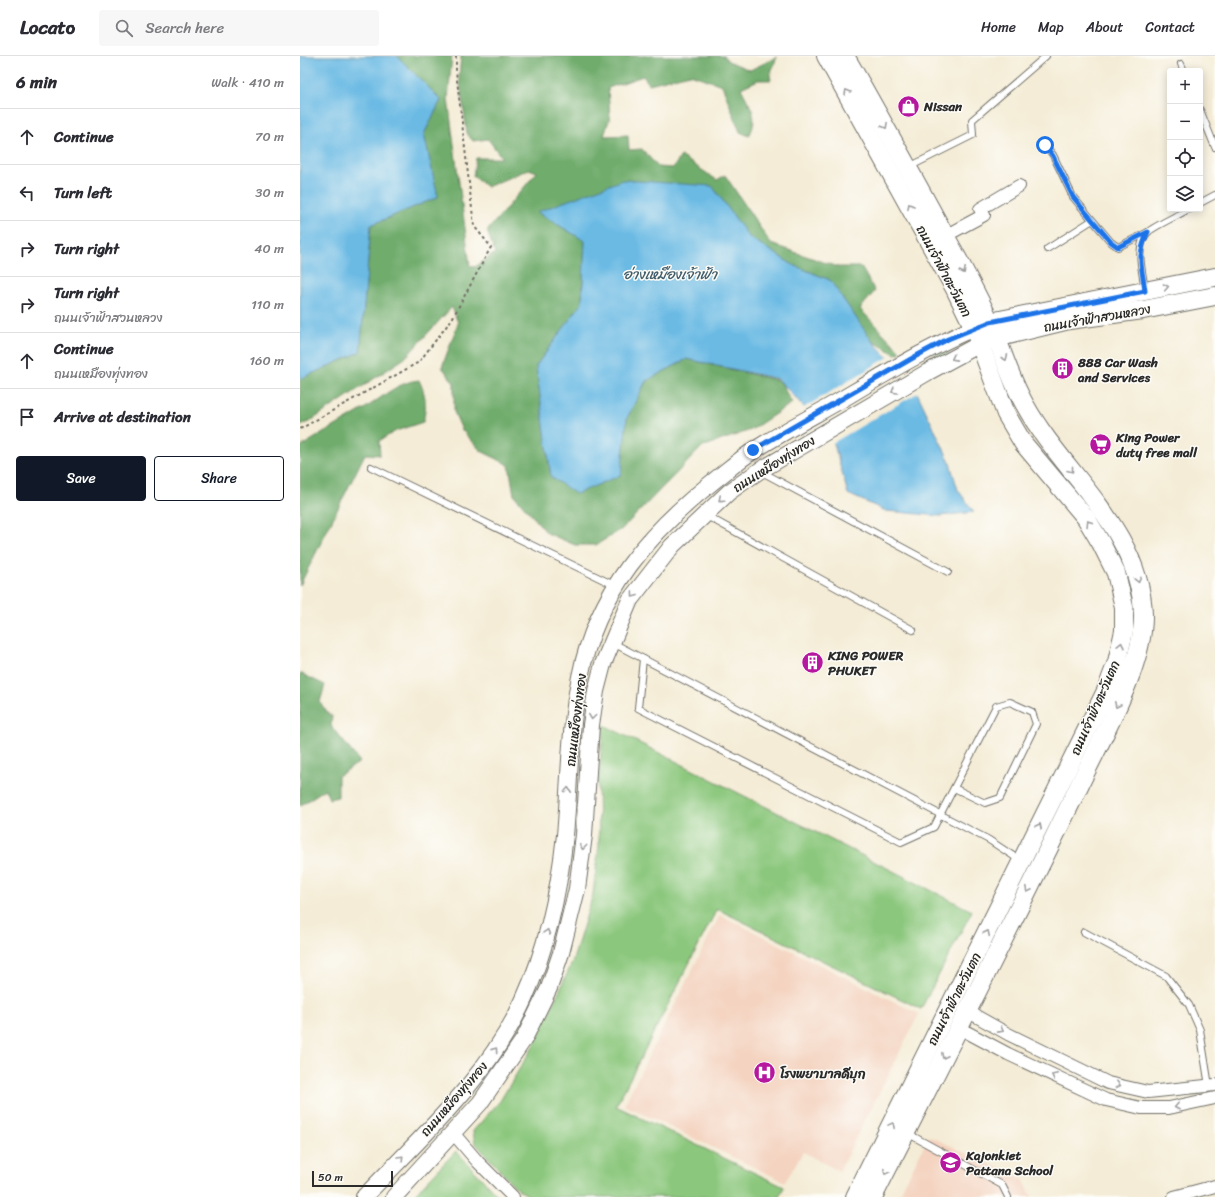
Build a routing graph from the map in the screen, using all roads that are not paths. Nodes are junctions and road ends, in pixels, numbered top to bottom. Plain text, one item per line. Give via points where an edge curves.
1 (826, 56) edge
2 (845, 56) edge
3 (1046, 56) edge
4 (1181, 64) dead end
5 (1183, 68) edge
6 (1203, 117) edge
7 (1045, 145) dead end
8 (1215, 147) edge
9 (908, 168) junction
10 (1018, 186) dead end
11 (1215, 195) edge
12 (1203, 201) edge
13 (1185, 212) edge
14 (1091, 220) junction
15 (1148, 232) junction
16 (945, 236) junction
17 (1047, 249) dead end
18 (1215, 278) edge
19 (1145, 291) junction
20 (1215, 296) edge
21 (985, 333) junction
22 (371, 467) dead end
23 (759, 471) junction
24 (704, 514) junction
25 (948, 572) dead end
26 (616, 586) junction
27 (913, 630) dead end
28 (611, 643) junction
29 (643, 659) junction
30 (954, 788) junction
31 (940, 815) junction
32 (566, 817) junction
33 (586, 818) junction
34 (1022, 862) junction
35 (1084, 932) dead end
36 (967, 1011) junction
37 (958, 1028) junction
38 (1212, 1086) edge
39 (1215, 1098) edge
40 (453, 1133) junction
41 (906, 1133) junction
42 (1215, 1186) edge
43 (364, 1197) edge
44 (394, 1197) edge
45 (513, 1197) edge
46 (855, 1197) edge
47 (873, 1197) edge
48 (1008, 1197) edge
49 (1174, 1197) edge

21 -> 1 main road, ถนนเจ้าฟ้าตะวันตก via 956,289
2 -> 9 main road, ถนนเจ้าฟ้าตะวันตก
3 - 9 lane via 972,120 973,135
4 - 5 lane
6 - 8 lane
7 - 14 lane via 1073,197
9 - 16 main road, ถนนเจ้าฟ้าตะวันตก
10 - 16 street via 980,209 984,215
11 - 12 lane
13 - 15 lane
14 - 15 lane via 1118,247
14 - 17 lane
15 - 19 lane via 1141,248
16 -> 21 main road, ถนนเจ้าฟ้าตะวันตก
19 -> 18 main road, ถนนเจ้าฟ้าสวนหลวง
19 - 21 main road, ถนนเจ้าฟ้าสวนหลวง
20 - 21 main road, ถนนเจ้าฟ้าสวนหลวง via 1143,310
21 -> 23 street, ถนนเหมืองทุ่งทอง via 928,372
21 - 26 street, ถนนเหมืองทุ่งทอง via 918,355 753,450 688,502 634,558
34 -> 21 main road, ถนนเจ้าฟ้าตะวันตก via 1112,675 1122,642 1124,607 1116,573 1101,543 1073,501 1018,435 1006,414
21 -> 36 main road, ถนนเจ้าฟ้าตะวันตก via 1039,430 1104,514 1128,553 1137,574 1142,597 1143,626 1130,676 1046,855
22 - 26 lane
23 -> 24 street, ถนนเหมืองทุ่งทอง
23 - 25 lane
24 - 27 lane
24 -> 28 street, ถนนเหมืองทุ่งทอง via 672,546 630,600
32 -> 26 street, ถนนเหมืองทุ่งทอง via 580,676 600,615
28 - 29 lane
28 -> 33 street, ถนนเหมืองทุ่งทอง via 603,664 591,725
29 - 31 lane
29 - 31 lane via 638,708 901,842 934,826
30 - 30 lane via 996,706 1010,702 1032,712 1036,724 1000,798 985,803
30 - 31 lane
31 - 34 lane via 989,840
32 - 33 street
43 -> 32 street, ถนนเหมืองทุ่งทอง via 466,1089 507,1034 535,972 547,933 558,891
33 -> 40 street, ถนนเหมืองทุ่งทอง via 577,889 561,953 549,988 524,1038 480,1102
46 -> 34 main road, ถนนเจ้าฟ้าตะวันตก
35 - 38 lane via 1166,976 1189,1005 1200,1030
36 - 37 main road, ถนนเจ้าฟ้าตะวันตก
36 -> 38 street via 1108,1083 1148,1092
39 -> 37 street via 1170,1108 1141,1108 1106,1100
37 -> 41 main road, ถนนเจ้าฟ้าตะวันตก
40 - 44 street, ถนนเหมืองทุ่งทอง
40 - 45 street
41 -> 47 main road, ถนนเจ้าฟ้าตะวันตก
41 - 48 lane via 1002,1185
42 - 49 street

